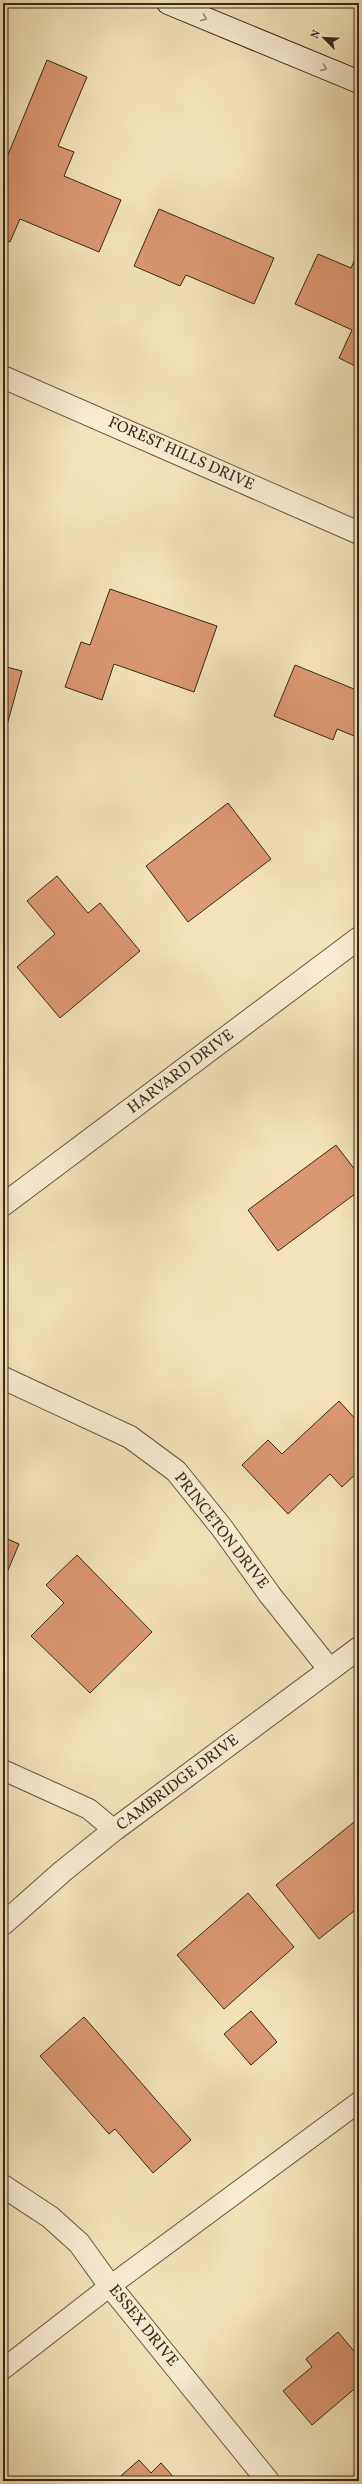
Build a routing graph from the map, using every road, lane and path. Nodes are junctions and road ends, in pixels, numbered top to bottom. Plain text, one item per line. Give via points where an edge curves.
1 (168, 3) edge
2 (359, 82) edge
3 (3, 377) edge
4 (359, 533) edge
5 (359, 938) edge
6 (3, 1205) edge
7 (3, 1378) edge
8 (359, 1648) edge
9 (330, 1670) junction
10 (3, 1770) edge
11 (114, 1830) junction
12 (3, 1924) edge
13 (359, 2102) edge
14 (3, 2186) edge
15 (110, 2286) junction
16 (3, 2369) edge
17 (268, 2481) edge

1 -> 2 street
3 - 4 street, FOREST HILLS DRIVE
5 - 6 street, HARVARD DRIVE
7 - 9 street, PRINCETON DRIVE via 130,1437 176,1471
8 - 9 street, CAMBRIDGE DRIVE
9 - 11 street, CAMBRIDGE DRIVE
10 - 11 lane via 89,1809
11 - 12 street, CAMBRIDGE DRIVE
13 - 15 lane
14 - 15 street, ESSEX DRIVE via 50,2217 79,2243
15 - 16 lane
15 - 17 street, ESSEX DRIVE

